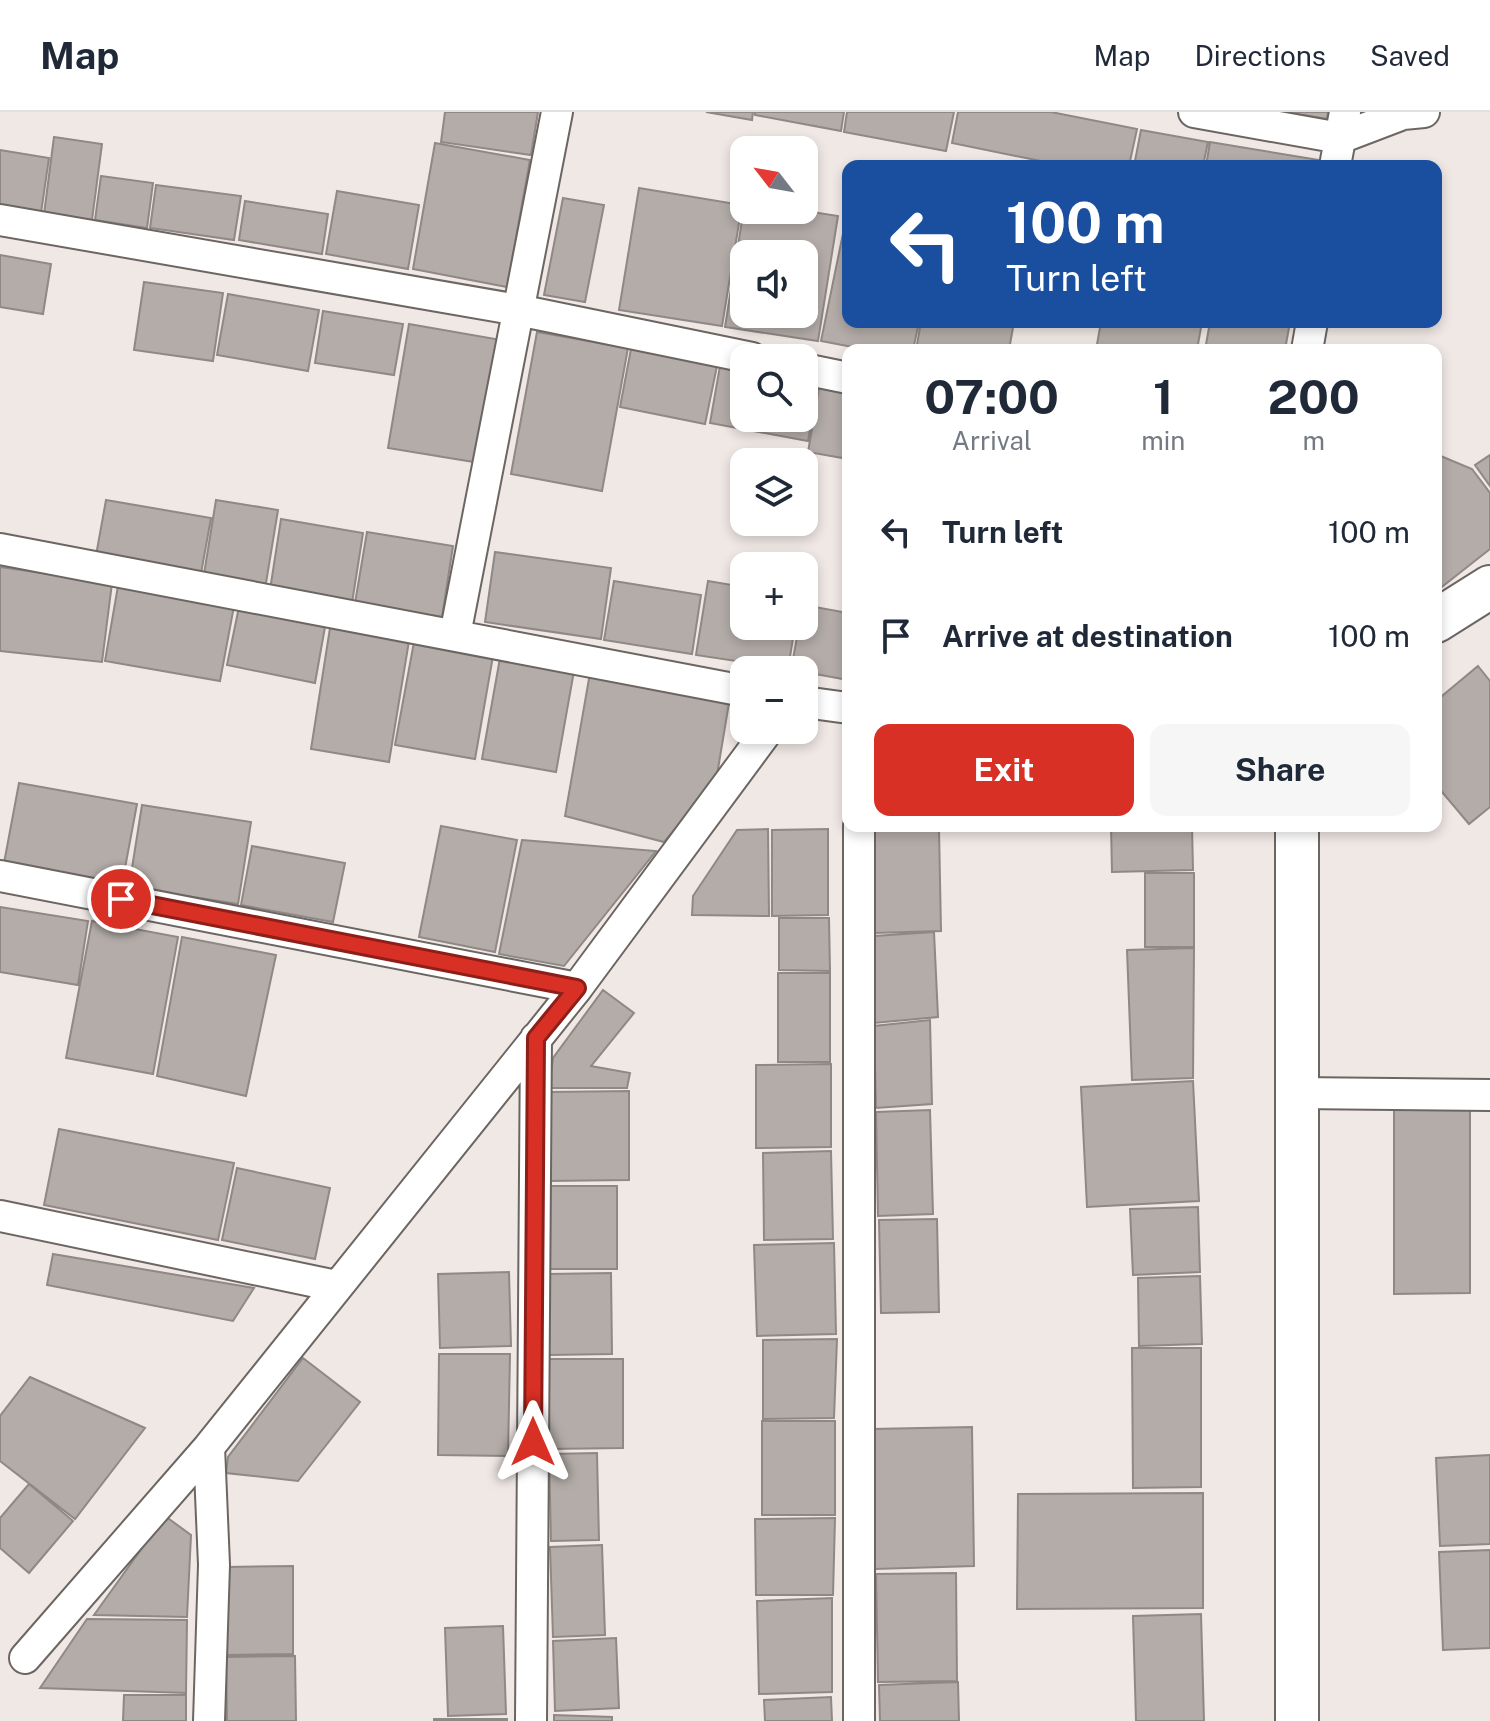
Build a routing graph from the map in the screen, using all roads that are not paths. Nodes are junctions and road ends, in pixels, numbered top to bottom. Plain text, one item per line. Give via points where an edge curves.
1 (557, 112) edge
2 (1194, 112) edge
3 (1424, 112) edge
4 (1340, 139) edge
5 (0, 220) edge
6 (518, 310) junction
7 (730, 353) edge
8 (818, 372) edge
9 (842, 377) edge
10 (0, 549) edge
11 (1490, 587) edge
12 (1442, 617) edge
13 (455, 635) junction
14 (730, 688) edge
15 (818, 704) edge
16 (842, 707) edge
17 (758, 744) edge
18 (859, 832) edge
19 (1297, 832) edge
20 (0, 876) edge
21 (577, 988) junction
22 (536, 1038) junction
23 (1297, 1093) junction
24 (1490, 1095) edge
25 (0, 1216) edge
26 (336, 1286) junction
27 (209, 1447) junction
28 (25, 1658) dead end
29 (209, 1721) edge
30 (531, 1721) edge
31 (859, 1721) edge
32 (1297, 1721) edge

1 - 6 street
2 - 4 street
3 - 4 street via 1403,114
5 - 6 street
6 - 7 street
6 - 13 street
8 - 9 street
10 - 13 street
11 - 12 street
13 - 14 street
15 - 16 street
17 - 21 street
18 - 31 street
19 - 23 street
20 - 21 street
21 - 22 street
22 - 26 street
22 - 30 street
23 - 24 street
23 - 32 street
25 - 26 street
26 - 27 street
27 - 28 street
27 - 29 street via 214,1565

